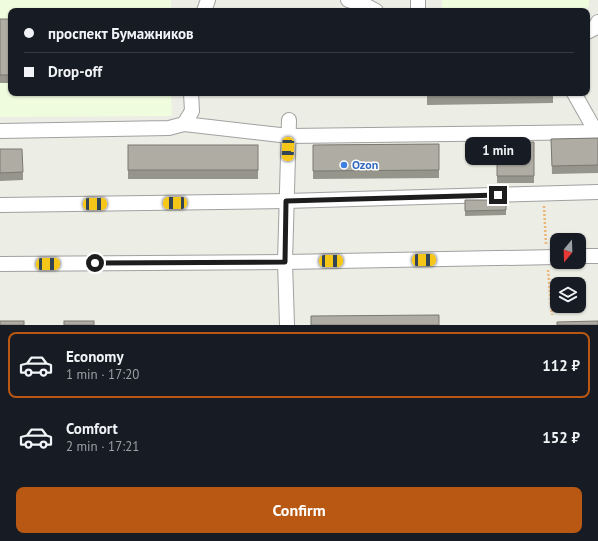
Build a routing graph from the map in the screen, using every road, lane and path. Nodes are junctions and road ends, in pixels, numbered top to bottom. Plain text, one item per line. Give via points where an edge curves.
1 (348, 0) edge
2 (370, 8) edge
3 (598, 22) edge
4 (590, 30) edge
5 (191, 96) edge
6 (576, 96) edge
7 (289, 120) dead end
8 (184, 124) junction
9 (0, 131) edge
10 (597, 132) edge
11 (289, 136) junction
12 (598, 192) edge
13 (286, 201) junction
14 (0, 205) edge
15 (586, 256) edge
16 (598, 256) edge
17 (550, 257) edge
18 (285, 262) junction
19 (0, 264) edge
20 (287, 325) edge

1 - 2 street
3 - 4 street
5 - 8 street via 192,111
6 - 10 street
7 - 11 street
8 - 9 street via 169,128
8 - 11 street
10 - 11 street
11 - 13 street
12 - 13 street
13 - 14 street
13 - 18 street
15 - 16 street
17 - 18 street
18 - 19 street
18 - 20 street

